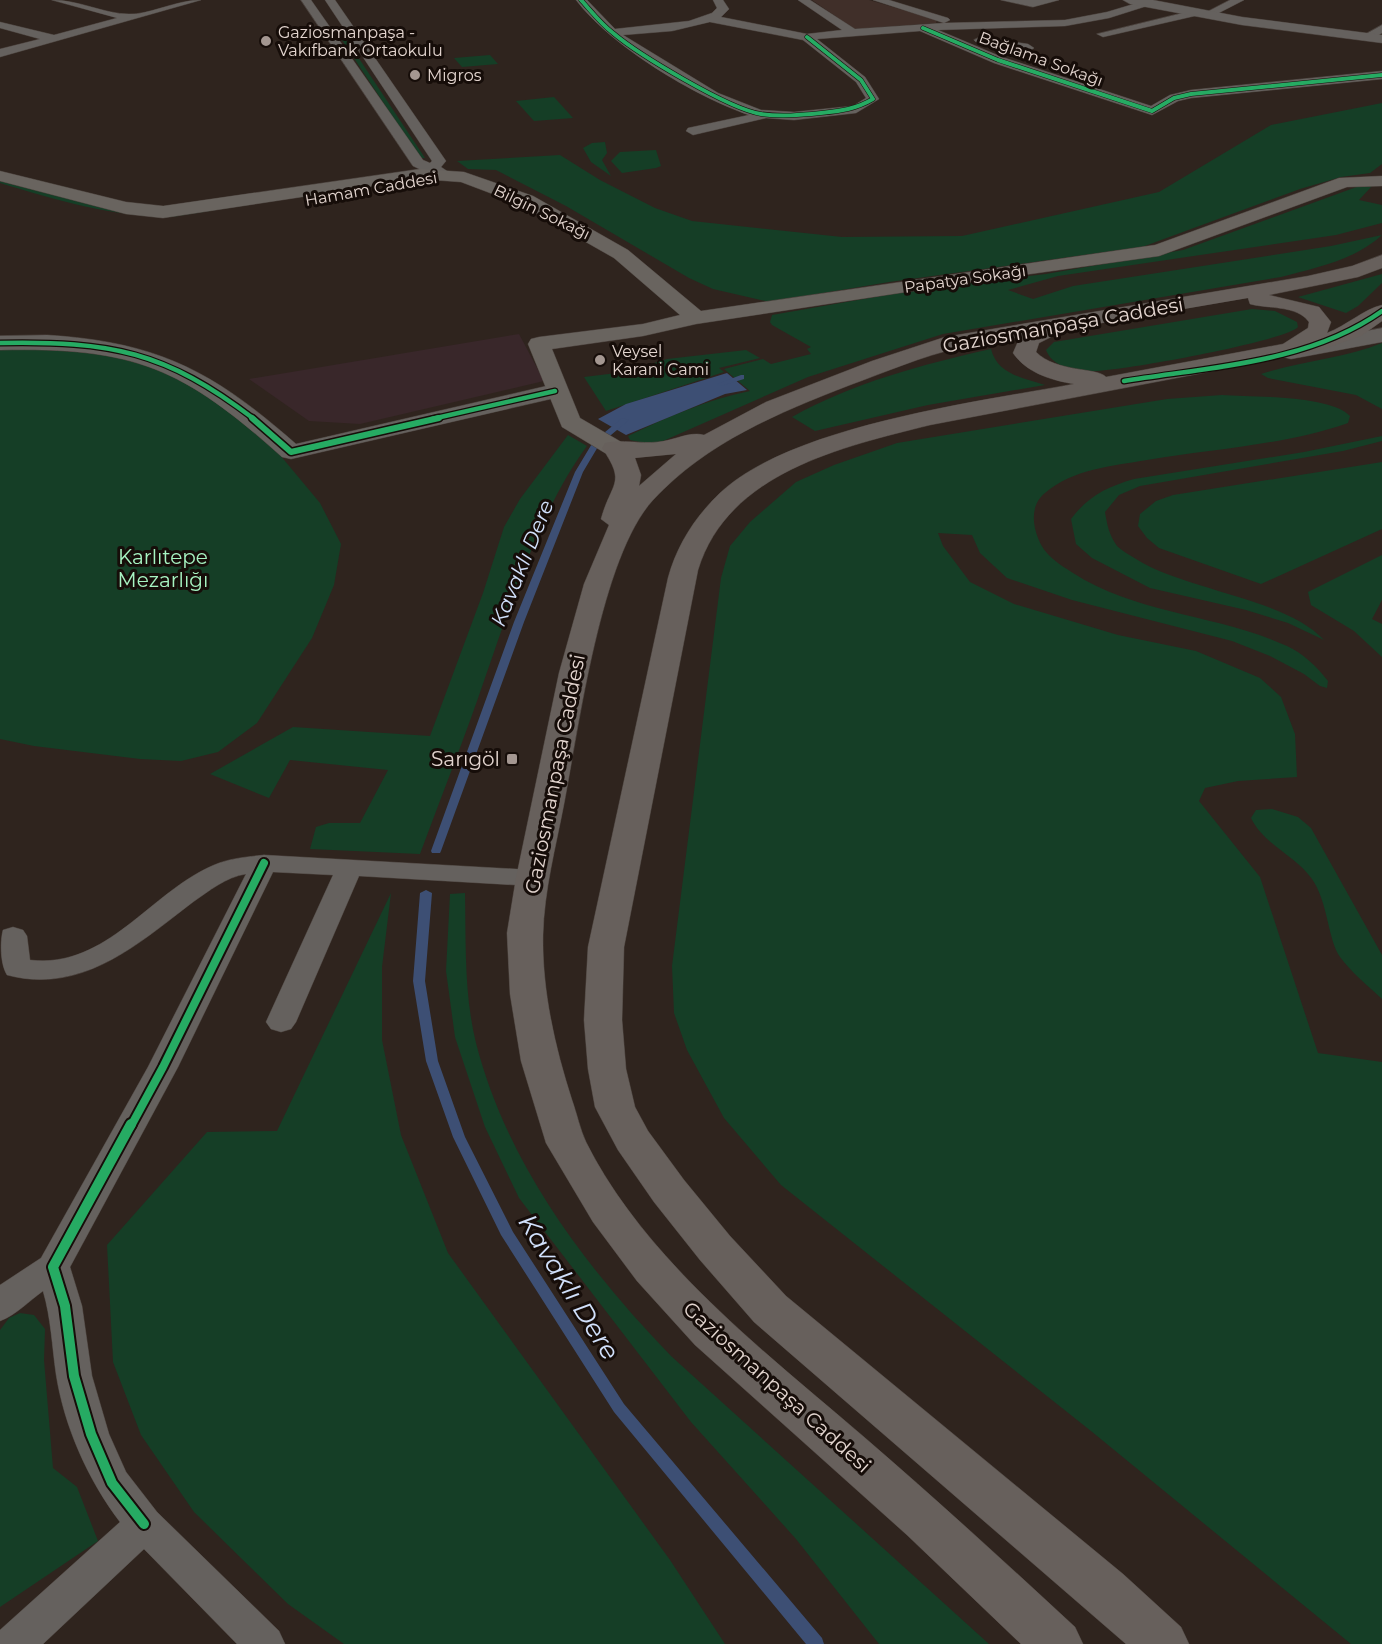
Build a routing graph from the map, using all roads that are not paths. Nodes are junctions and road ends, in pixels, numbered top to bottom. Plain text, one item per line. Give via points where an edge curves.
1 (57, 0) edge
2 (196, 0) edge
3 (306, 0) edge
4 (330, 0) edge
5 (580, 0) edge
6 (718, 0) edge
7 (803, 0) edge
8 (878, 0) edge
9 (1006, 0) edge
10 (1054, 0) edge
11 (1130, 0) edge
12 (1239, 0) edge
13 (1146, 3) junction
14 (1201, 14) junction
15 (129, 18) junction
16 (711, 19) junction
17 (0, 25) edge
18 (955, 27) junction
19 (923, 28) junction
20 (1382, 28) edge
21 (852, 32) junction
22 (612, 33) junction
23 (1103, 34) dead end
24 (354, 35) junction
25 (944, 36) junction
26 (332, 37) junction
27 (807, 37) junction
28 (53, 38) junction
29 (1375, 38) edge
30 (1028, 48) dead end
31 (0, 53) edge
32 (1382, 75) edge
33 (767, 115) junction
34 (693, 130) dead end
35 (438, 172) junction
36 (0, 176) edge
37 (1378, 181) edge
38 (0, 189) edge
39 (1382, 261) edge
40 (1209, 298) junction
41 (1382, 311) edge
42 (696, 318) junction
43 (1068, 322) junction
44 (1382, 335) edge
45 (0, 343) edge
46 (1259, 357) junction
47 (1124, 381) junction
48 (555, 390) junction
49 (727, 430) junction
50 (614, 448) junction
51 (607, 556) junction
52 (264, 863) junction
53 (349, 869) junction
54 (533, 878) junction
55 (13, 936) dead end
56 (281, 1022) dead end
57 (53, 1267) junction
58 (0, 1307) edge
59 (144, 1524) junction
60 (14, 1644) edge
61 (265, 1644) edge
62 (1057, 1644) edge
63 (1163, 1644) edge

1 - 15 street
2 - 15 street
3 - 26 street, Bilgin Sokağı
4 - 24 street
5 - 22 street
6 - 16 street via 723,9
7 - 21 street
8 - 18 street
9 - 10 street via 1033,4
11 - 13 street
12 - 14 street
13 - 14 street
13 - 18 street via 1099,18 1065,23
14 - 23 street
14 - 29 street
15 - 28 street
16 - 22 street
16 - 27 street
17 - 28 street
18 - 19 street
19 - 21 street
19 - 25 street, Bağlama Sokağı
20 - 29 street
21 - 27 street
22 - 33 street via 714,96
24 - 26 street
24 - 35 street via 439,161
25 - 30 street
25 - 32 street, Bağlama Sokağı via 998,60 1152,111 1173,98 1191,94
26 - 35 street, Bilgin Sokağı via 418,163
27 - 33 street via 861,80 873,99 856,109 837,112
28 - 31 street
33 - 34 street
35 - 36 main road, Hamam Caddesi via 163,212 126,208
35 - 38 main road, Hamam Caddesi via 215,216 165,222 108,218
35 - 42 main road, Bilgin Sokağı via 501,190 563,219 621,254
37 - 42 main road, Papatya Sokağı via 1345,182 1159,250
39 - 40 main road, Gaziosmanpaşa Caddesi via 1358,271 1308,282
40 - 43 main road, Gaziosmanpaşa Caddesi
40 - 46 main road via 1285,304 1309,311 1321,324 1320,330 1301,344
41 - 46 main road via 1344,335
42 - 48 main road, Papatya Sokağı via 643,330 539,344
43 - 47 main road via 1030,339 1024,353 1032,363 1072,376
43 - 49 main road, Gaziosmanpaşa Caddesi via 984,336 921,352 774,407
44 - 46 street
45 - 48 street via 68,343 145,354 210,385 291,452
46 - 47 main road
47 - 63 main road via 929,418 827,447 772,470 731,496 715,512 699,534 681,578 606,947 603,1020 615,1107 632,1140 715,1248 771,1309
48 - 50 main road via 570,422
49 - 50 main road via 667,451
49 - 51 main road, Gaziosmanpaşa Caddesi via 670,468 640,499
50 - 51 main road via 627,462 629,478 615,511
51 - 54 main road, Gaziosmanpaşa Caddesi via 574,673
52 - 53 street
52 - 55 street via 221,872 126,941 79,965 37,974 17,968
52 - 57 street via 163,1067
53 - 54 street
53 - 56 street
54 - 62 main road, Gaziosmanpaşa Caddesi via 525,933 528,994 540,1062 566,1143 608,1211 652,1269 711,1332 924,1519
57 - 58 street
57 - 59 street via 65,1306 74,1376 91,1434 112,1483
59 - 60 street
59 - 61 street

